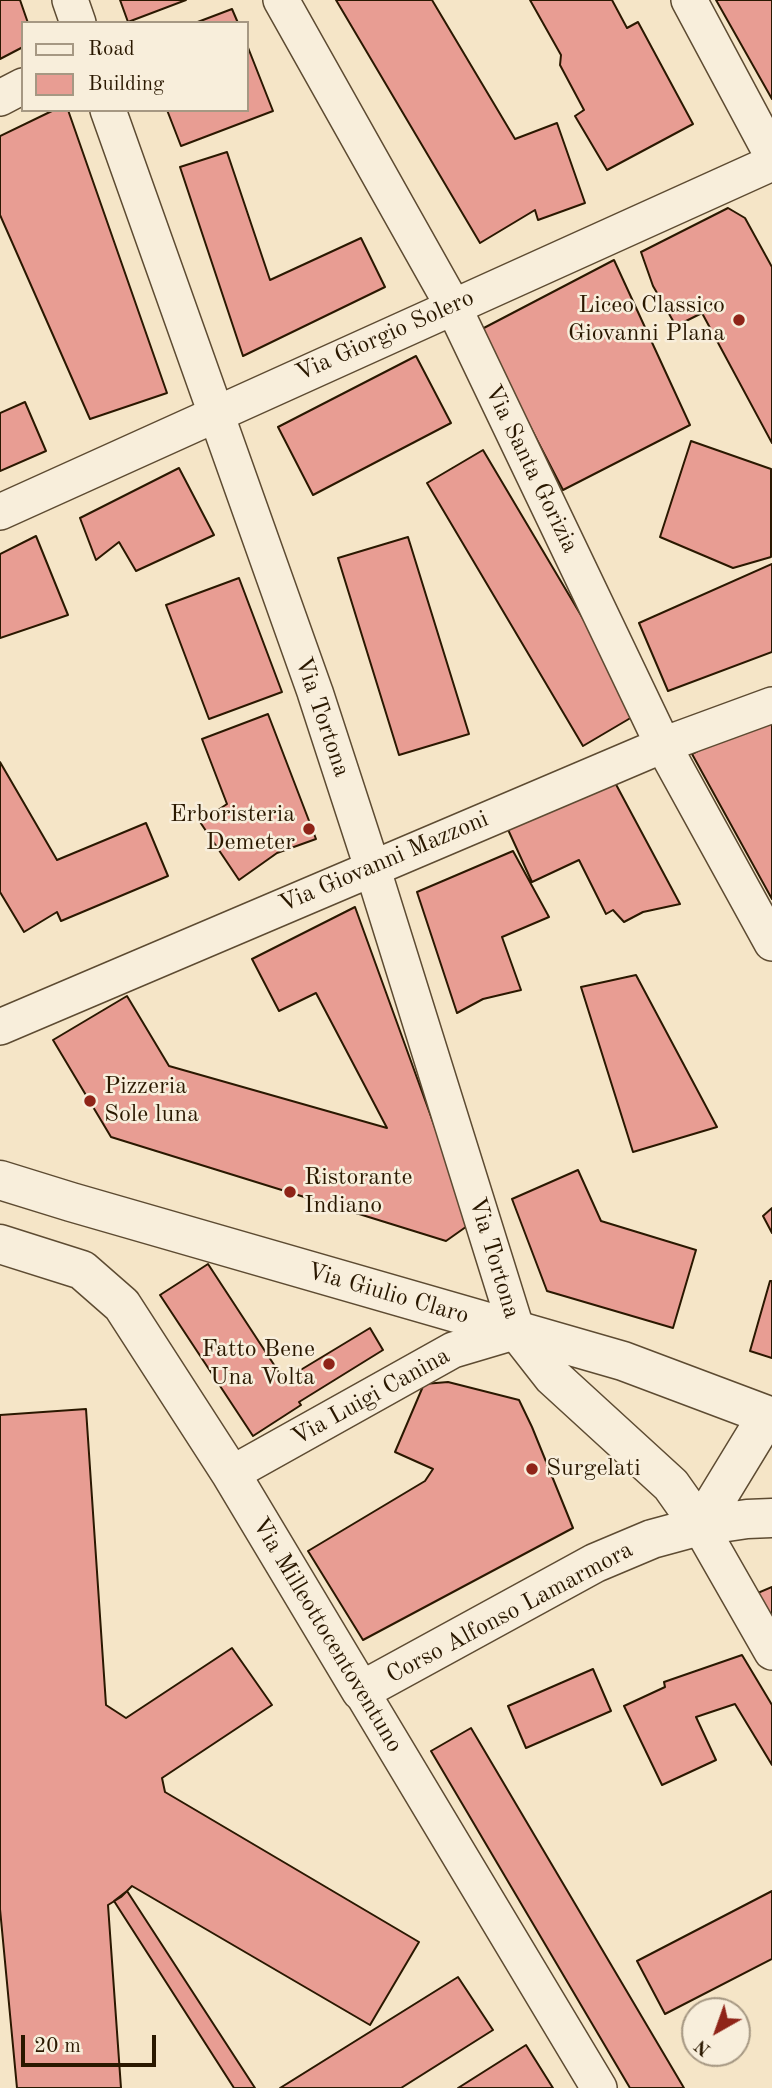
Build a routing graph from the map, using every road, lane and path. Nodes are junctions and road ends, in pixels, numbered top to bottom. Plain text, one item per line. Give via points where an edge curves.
1 (70, 0) edge
2 (281, 0) edge
3 (689, 0) edge
4 (77, 21) edge
5 (21, 87) edge
6 (0, 97) edge
7 (109, 112) edge
8 (772, 155) edge
9 (772, 163) edge
10 (453, 306) junction
11 (216, 413) junction
12 (0, 512) edge
13 (772, 705) edge
14 (663, 745) junction
15 (372, 867) junction
16 (772, 943) edge
17 (0, 1027) edge
18 (0, 1180) edge
19 (0, 1244) edge
20 (517, 1331) junction
21 (770, 1416) edge
22 (231, 1474) junction
23 (772, 1518) edge
24 (700, 1526) junction
25 (772, 1652) edge
26 (361, 1691) junction
27 (599, 2088) edge

1 - 4 street
2 - 10 street, Via Santa Gorizia
3 - 8 street
5 - 6 street
7 - 11 street, Via Tortona
9 - 10 street, Via Giorgio Solero
10 - 11 street, Via Giorgio Solero
10 - 14 street, Via Santa Gorizia
11 - 12 street, Via Giorgio Solero
11 - 15 street, Via Tortona
13 - 14 street, Via Giovanni Mazzoni
14 - 15 street, Via Giovanni Mazzoni
14 - 16 street, Via Santa Gorizia
15 - 17 street, Via Giovanni Mazzoni
15 - 20 street, Via Tortona
18 - 20 street, Via Giulio Claro
19 - 22 street, Via Milleottocentoventuno via 82,1270 122,1305
20 - 21 street, Via Giulio Claro via 623,1361
20 - 22 street, Via Luigi Canina via 453,1350
20 - 24 street via 553,1377 671,1485
21 - 24 street
22 - 26 street, Via Milleottocentoventuno
23 - 24 street, Corso Alfonso Lamarmora
24 - 25 street
24 - 26 street, Corso Alfonso Lamarmora via 652,1539 595,1563
26 - 27 street, Via Milleottocentoventuno

